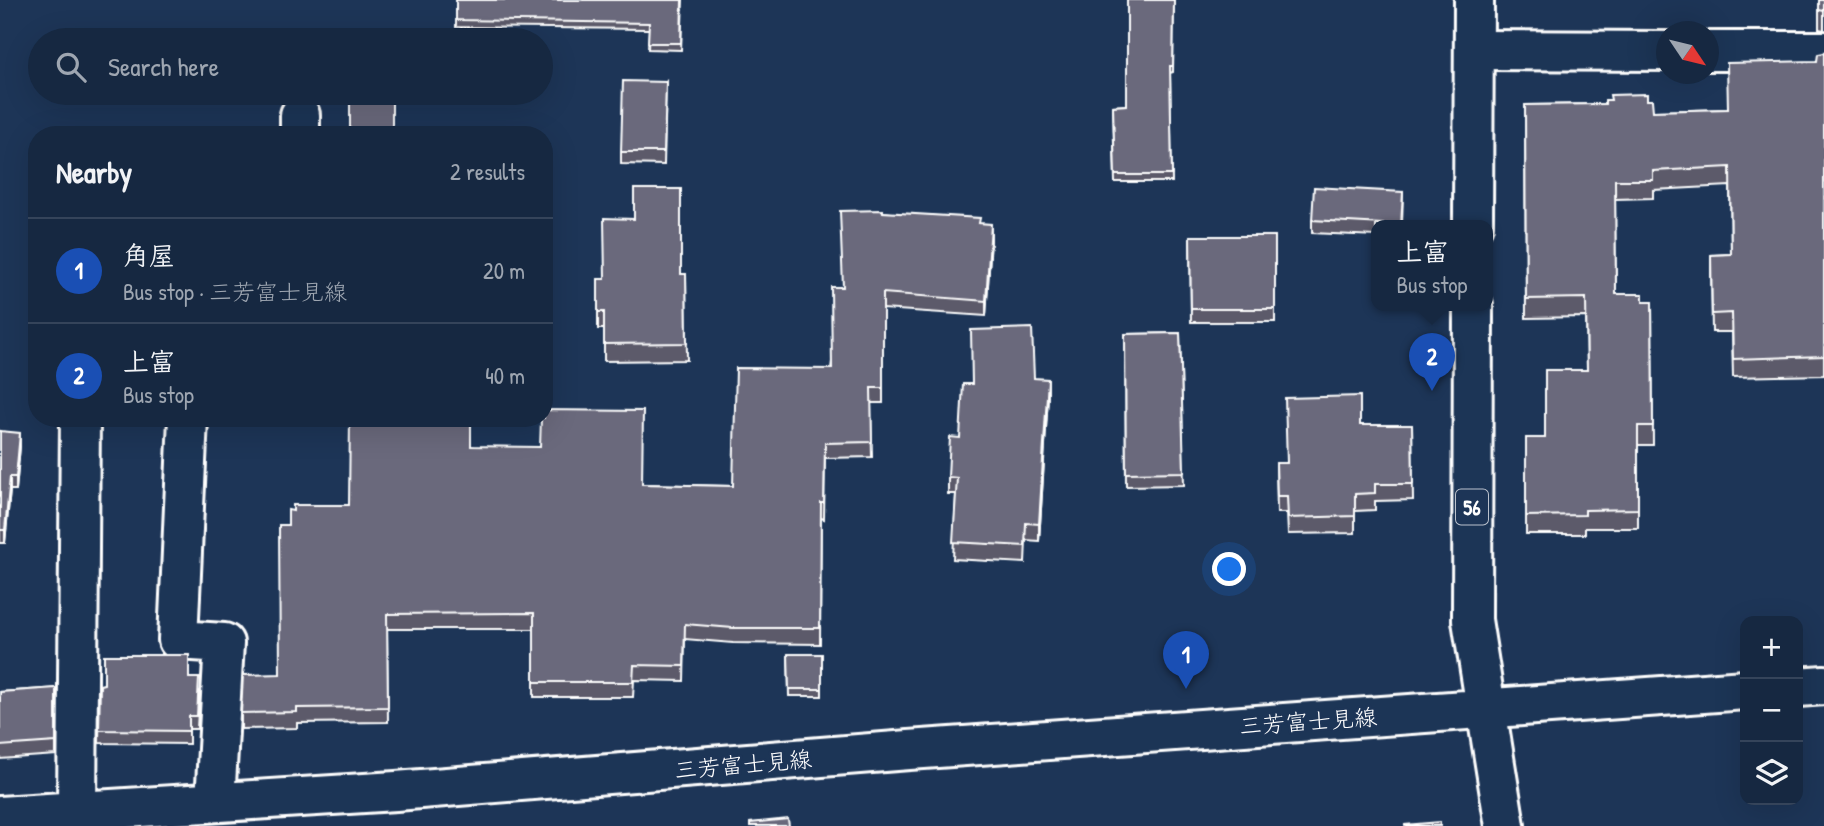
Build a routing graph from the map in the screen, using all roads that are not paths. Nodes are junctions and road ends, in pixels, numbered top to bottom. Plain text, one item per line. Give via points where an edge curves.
1 (1474, 0) edge
2 (1474, 50) junction
3 (1656, 51) edge
4 (1719, 51) edge
5 (1824, 51) edge
6 (1473, 220) edge
7 (1473, 311) edge
8 (80, 427) edge
9 (188, 427) edge
10 (1824, 685) edge
11 (1803, 687) edge
12 (1740, 690) edge
13 (1486, 709) junction
14 (215, 802) junction
15 (77, 810) junction
16 (0, 817) edge
17 (1505, 826) edge

1 - 2 main road
2 - 3 main road
2 - 6 main road
4 - 5 main road
7 - 13 main road, 56 via 1472,620
8 - 15 main road
9 - 14 main road via 178,640 224,643
10 - 11 main road
12 - 13 main road, 三芳富士見線
13 - 14 main road, 三芳富士見線
13 - 17 main road
14 - 15 main road, 三芳富士見線
15 - 16 main road, 三芳富士見線

